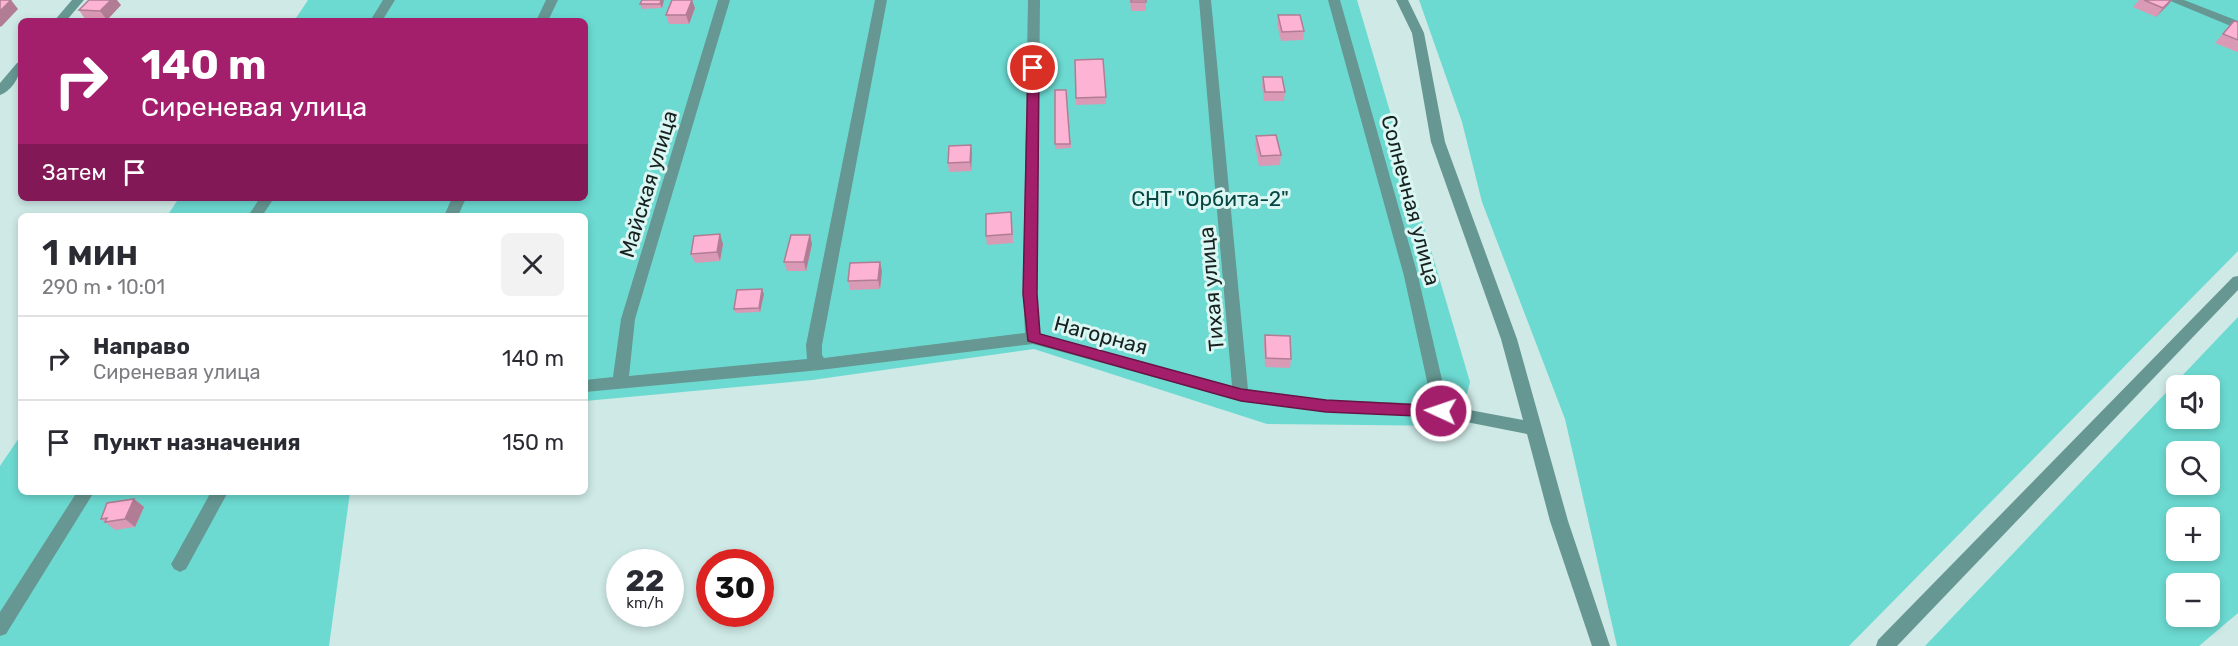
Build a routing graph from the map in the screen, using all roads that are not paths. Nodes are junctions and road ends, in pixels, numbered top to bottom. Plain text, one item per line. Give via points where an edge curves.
1 (78, 0) edge
2 (389, 0) edge
3 (552, 0) edge
4 (724, 0) edge
5 (881, 0) edge
6 (1034, 0) edge
7 (1205, 0) edge
8 (1334, 0) edge
9 (1402, 0) edge
10 (2174, 0) edge
11 (63, 18) edge
12 (378, 18) edge
13 (543, 18) edge
14 (2238, 25) edge
15 (18, 70) edge
16 (0, 91) edge
17 (2238, 281) edge
18 (1033, 338) junction
19 (820, 364) junction
20 (620, 382) junction
21 (588, 387) edge
22 (1241, 395) junction
23 (1441, 411) junction
24 (1532, 428) junction
25 (84, 495) edge
26 (218, 495) edge
27 (180, 564) dead end
28 (0, 628) edge
29 (1601, 646) edge
30 (1885, 646) edge

1 - 11 street
2 - 12 street
3 - 13 street
4 - 20 street, Майская улица via 628,319
5 - 19 street via 814,345 814,357
6 - 18 street via 1030,294
7 - 22 street, Тихая улица
8 - 23 street, Солнечная улица via 1411,276
9 - 24 street via 1418,33 1438,142 1509,339
10 - 14 street
15 - 16 street
17 - 30 street
18 - 19 street, Нагорная
18 - 22 street, Нагорная
19 - 20 street, Нагорная
20 - 21 street, Нагорная
22 - 23 street, Нагорная via 1326,406
23 - 24 street, Нагорная
24 - 29 street
25 - 28 street
26 - 27 street

